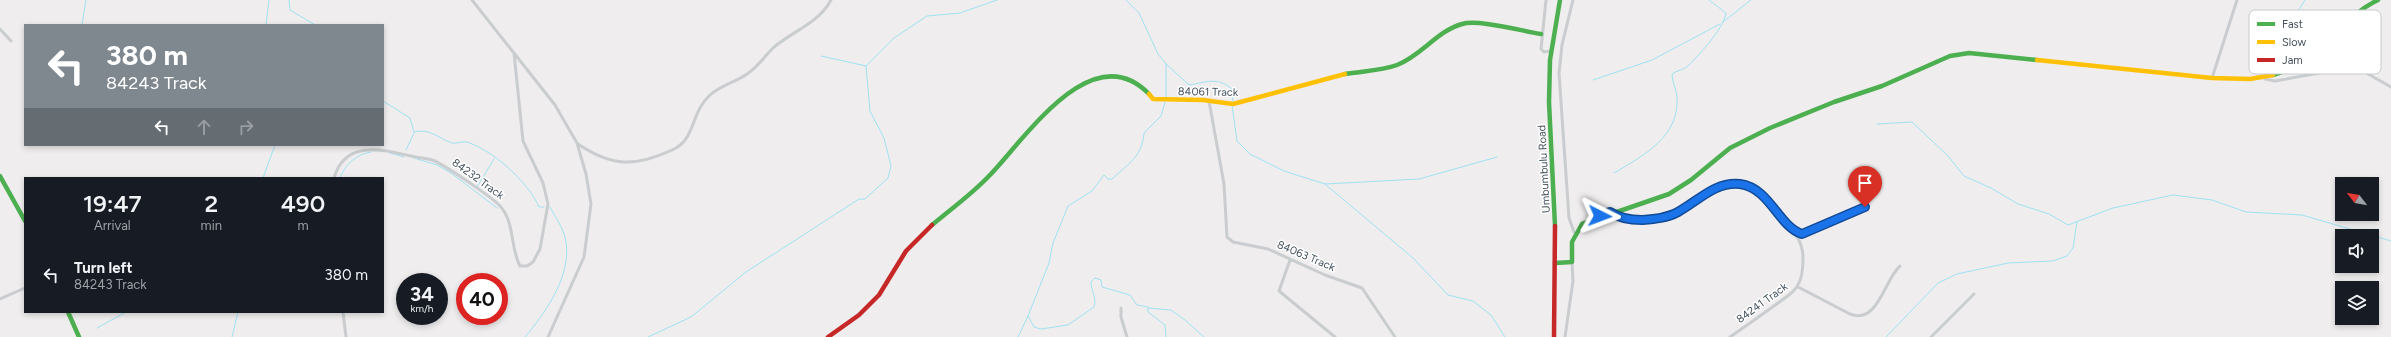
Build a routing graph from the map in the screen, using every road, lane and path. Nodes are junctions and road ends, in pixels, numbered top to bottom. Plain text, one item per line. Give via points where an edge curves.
1 (472, 0) edge
2 (831, 0) edge
3 (1546, 0) edge
4 (1560, 0) edge
5 (1573, 0) edge
6 (2238, 0) edge
7 (2378, 0) edge
8 (2363, 10) edge
9 (0, 29) edge
10 (1541, 34) junction
11 (12, 41) dead end
12 (1552, 44) junction
13 (1562, 46) junction
14 (1552, 51) junction
15 (514, 54) junction
16 (2279, 74) edge
17 (2314, 74) edge
18 (2368, 74) edge
19 (2212, 78) junction
20 (2263, 79) junction
21 (2391, 87) edge
22 (1209, 101) junction
23 (578, 144) junction
24 (0, 176) edge
25 (335, 177) edge
26 (1865, 207) dead end
27 (1610, 212) junction
28 (24, 219) edge
29 (1792, 230) junction
30 (1574, 232) junction
31 (1290, 260) junction
32 (1572, 262) junction
33 (1555, 263) junction
34 (1900, 266) dead end
35 (1798, 287) junction
36 (24, 288) edge
37 (1974, 294) dead end
38 (0, 299) edge
39 (1121, 308) dead end
40 (68, 313) edge
41 (343, 313) edge
42 (79, 337) edge
43 (346, 337) edge
44 (548, 337) edge
45 (828, 337) edge
46 (1127, 337) edge
47 (1336, 337) edge
48 (1394, 337) edge
49 (1554, 337) edge
50 (1565, 337) edge
51 (1730, 337) edge
52 (1931, 337) edge

1 - 15 street
2 - 23 street via 821,13 772,49 747,75 718,89 700,104 683,145 653,158 629,164 602,158
3 - 10 street
4 - 12 street, Umbumbulu Road
5 - 13 street
6 - 19 street
7 - 8 street
9 - 11 street
10 - 14 street via 1541,49 1544,52
10 - 22 street, 84061 Track via 1475,23 1462,24 1397,65 1328,77 1250,101 1232,104
12 - 13 street
12 - 14 street, Umbumbulu Road
13 - 30 street via 1559,73 1569,218
14 - 33 street, Umbumbulu Road via 1549,102 1555,201
15 - 23 street via 555,105
15 - 25 street, 84232 Track via 523,141 543,183 548,204 540,249 534,262 520,266 515,257 509,222 500,206 432,160 371,148 354,154 342,163
16 - 20 street
17 - 20 street via 2275,81
18 - 21 street
19 - 20 street
19 - 27 street via 2016,56 1958,54 1770,128 1730,148 1691,180 1669,194
22 - 31 street, 84063 Track via 1224,184 1227,237 1233,242 1268,249
22 - 45 street, 84061 Track via 1153,99 1131,79 1118,76 1102,76 1070,92 1042,116 989,177 913,244 895,267 876,300
23 - 44 street via 591,204 584,257
24 - 28 street
26 - 29 street via 1805,234
27 - 29 street, 84241 Track via 1638,220 1657,219 1677,213 1723,185 1739,184 1748,185 1756,190
27 - 30 street via 1582,224
29 - 35 street, 84241 Track via 1803,253 1803,270
30 - 32 street via 1571,242
31 - 47 street via 1279,291
31 - 48 street, 84063 Track via 1362,288
32 - 33 street
32 - 50 street via 1573,281
33 - 49 street, Umbumbulu Road
34 - 35 street via 1894,271 1872,310 1864,317 1850,314
35 - 51 street, 84241 Track
36 - 38 street
37 - 52 street
39 - 46 street
40 - 42 street
41 - 43 street

